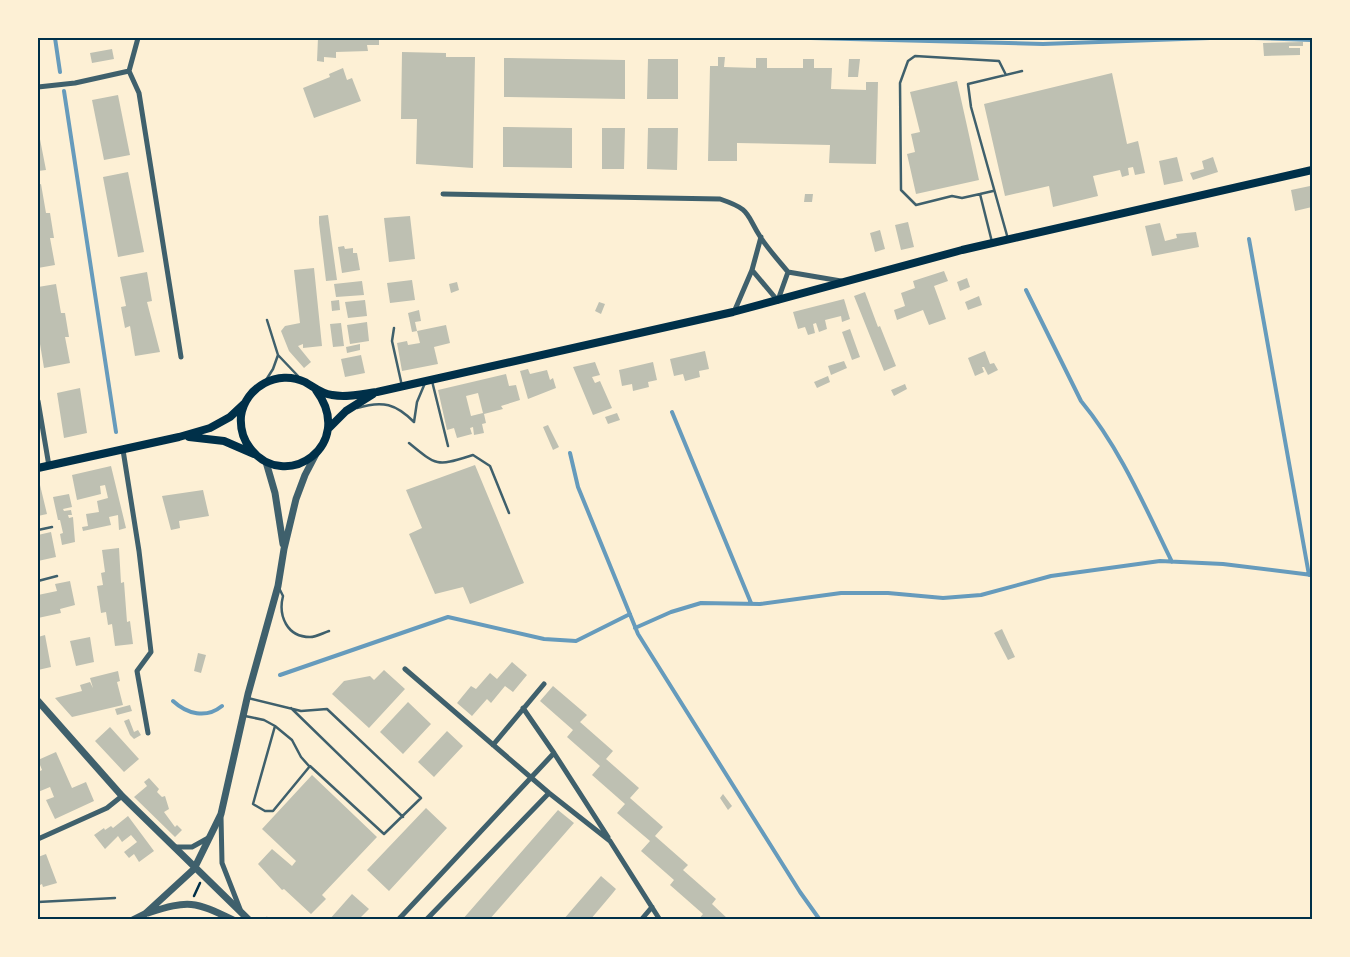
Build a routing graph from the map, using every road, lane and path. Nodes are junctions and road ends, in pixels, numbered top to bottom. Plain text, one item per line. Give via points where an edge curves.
1 (138, 38) edge
2 (1022, 71) dead end
3 (129, 72) junction
4 (1006, 75) junction
5 (38, 87) edge
6 (1312, 170) edge
7 (994, 191) junction
8 (443, 194) dead end
9 (980, 194) junction
10 (761, 237) junction
11 (1008, 240) junction
12 (992, 244) junction
13 (752, 270) junction
14 (788, 272) junction
15 (844, 281) junction
16 (778, 301) junction
17 (734, 312) junction
18 (267, 320) dead end
19 (394, 328) dead end
20 (278, 355) junction
21 (181, 357) dead end
22 (429, 380) junction
23 (305, 382) junction
24 (264, 383) junction
25 (402, 386) junction
26 (316, 390) junction
27 (377, 392) junction
28 (38, 401) edge
29 (245, 402) junction
30 (346, 411) junction
31 (329, 428) junction
32 (179, 437) junction
33 (409, 443) dead end
34 (448, 446) dead end
35 (123, 450) junction
36 (317, 452) junction
37 (255, 454) junction
38 (266, 462) junction
39 (50, 466) junction
40 (38, 468) edge
41 (509, 513) dead end
42 (52, 526) dead end
43 (38, 530) edge
44 (284, 549) junction
45 (57, 576) dead end
46 (38, 581) edge
47 (278, 586) junction
48 (329, 631) dead end
49 (405, 669) dead end
50 (544, 684) dead end
51 (248, 698) junction
52 (38, 701) edge
53 (290, 707) junction
54 (523, 708) junction
55 (245, 716) junction
56 (275, 726) junction
57 (148, 733) dead end
58 (493, 744) junction
59 (554, 753) junction
60 (310, 766) junction
61 (532, 778) junction
62 (549, 793) junction
63 (122, 796) junction
64 (221, 814) junction
65 (403, 817) junction
66 (211, 836) junction
67 (38, 839) edge
68 (610, 841) junction
69 (171, 846) junction
70 (194, 868) junction
71 (115, 898) dead end
72 (38, 902) edge
73 (652, 907) junction
74 (145, 914) junction
75 (242, 914) junction
76 (133, 920) edge
77 (233, 920) edge
78 (248, 920) edge
79 (398, 920) edge
80 (426, 920) edge
81 (641, 920) edge
82 (660, 920) edge

1 - 3 street
2 - 4 lane
3 - 5 street
3 - 21 street via 139,93
4 - 7 lane via 968,84 971,107
4 - 9 lane via 999,61 915,56 908,61 900,83 901,190 916,205 952,196 962,198
6 - 11 main road
7 - 9 lane
7 - 11 lane
8 - 10 street via 720,199 738,205 752,217
9 - 12 lane
10 - 13 street
10 - 14 street
11 - 12 main road
12 - 15 main road
13 - 16 street
13 - 17 street
14 - 15 street
14 - 16 street
15 - 16 main road
16 - 17 main road
17 - 22 main road
18 - 20 lane
19 - 25 lane via 392,341
20 - 23 lane
20 - 24 lane
22 - 25 main road
22 - 30 lane via 417,402 414,422 392,405 366,405
22 - 34 lane
23 - 24 main road via 284,378
23 - 26 main road
24 - 29 main road
25 - 27 main road
26 - 27 main road via 331,396
26 - 31 main road via 329,414
27 - 30 main road
28 - 39 street
29 - 32 main road via 230,417 210,428
29 - 37 main road via 242,430 246,443
30 - 31 main road
31 - 36 main road
32 - 35 main road
32 - 37 main road via 203,437
33 - 41 lane via 431,462 442,464 473,455 490,466
35 - 39 main road
35 - 57 street via 151,652 136,671
36 - 38 main road via 306,461 293,465 279,466
36 - 44 street via 304,475
37 - 38 main road
38 - 44 street via 277,502
39 - 40 main road
42 - 43 lane
44 - 47 street
45 - 46 lane
47 - 48 lane via 283,596 280,609 285,625 298,635 312,637
47 - 51 street
49 - 58 street
50 - 54 street
51 - 53 lane
51 - 55 street
52 - 63 street
53 - 65 lane
53 - 65 lane via 301,711 327,709 421,798
54 - 58 street
54 - 59 street
55 - 56 lane
55 - 64 street
56 - 60 lane via 292,740 300,757
56 - 60 lane via 253,804 265,812 273,811
58 - 61 street
59 - 61 street
59 - 68 street
60 - 65 lane via 384,834
61 - 62 street
61 - 79 street
62 - 68 street
62 - 80 street
63 - 67 street via 107,808
63 - 69 street
64 - 66 street
64 - 75 street via 222,863
66 - 69 street via 192,848
66 - 70 street
68 - 73 street
69 - 70 street
70 - 74 street
70 - 75 street
71 - 72 lane
73 - 81 street
73 - 82 street
74 - 76 street
74 - 77 street via 179,903 193,904
75 - 78 street

